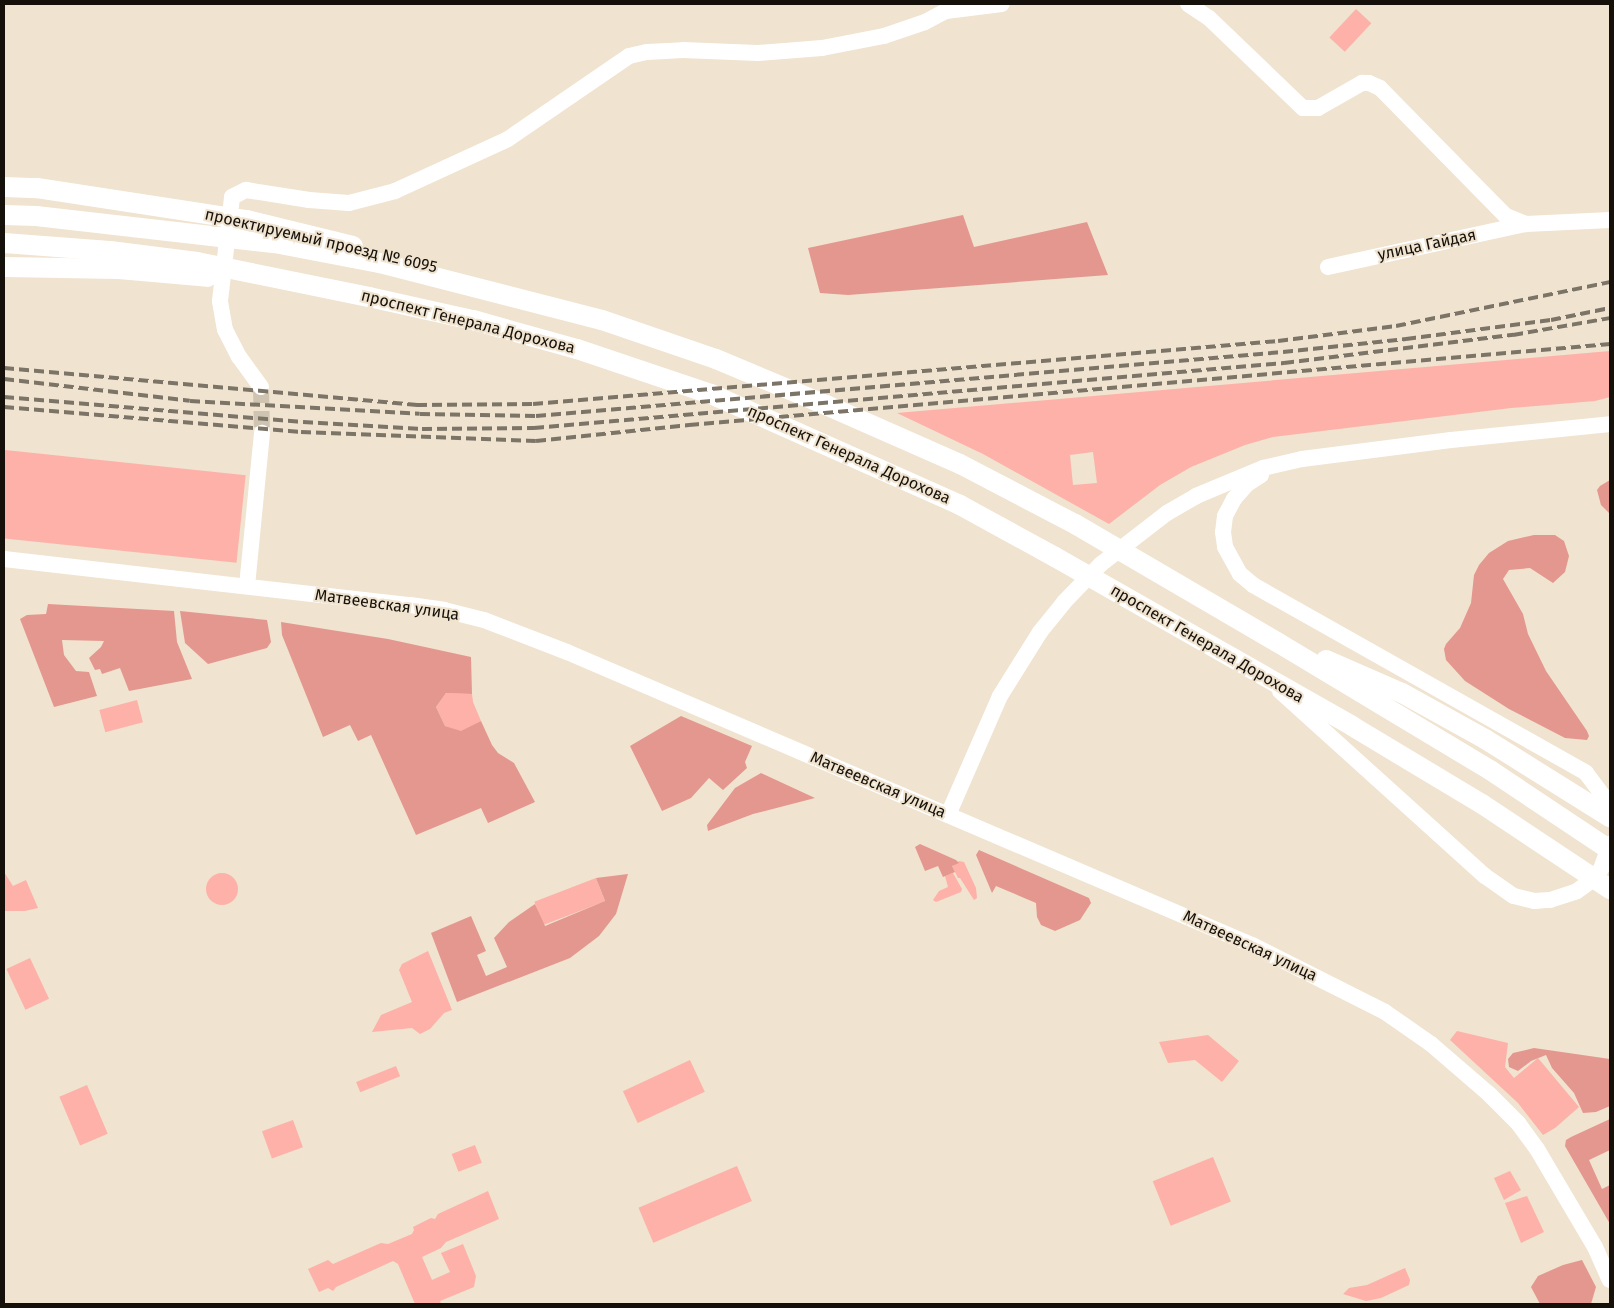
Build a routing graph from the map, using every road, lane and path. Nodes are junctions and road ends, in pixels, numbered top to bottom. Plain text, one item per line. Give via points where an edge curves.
1 (1002, 4) edge
2 (1188, 4) edge
3 (4, 187) edge
4 (4, 215) edge
5 (1610, 220) edge
6 (1526, 224) junction
7 (4, 243) edge
8 (4, 267) edge
9 (1328, 267) dead end
10 (299, 282) junction
11 (602, 320) junction
12 (261, 387) tunnel mouth
13 (1610, 424) edge
14 (262, 433) tunnel mouth
15 (1290, 462) junction
16 (4, 559) edge
17 (247, 586) junction
18 (1277, 642) junction
19 (1259, 673) junction
20 (948, 815) junction
21 (1610, 817) edge
22 (1610, 844) edge
23 (1610, 850) edge
24 (1610, 889) edge
25 (1610, 1280) edge

1 - 12 street via 946,10 924,22 884,36 822,48 758,53 683,50 629,56 508,139 395,191 349,203 246,190 232,197 220,301 224,330
2 - 6 street, улица Гайдая via 1209,18 1308,110 1318,108 1362,83 1380,88 1506,216
3 - 11 main road, проектируемый проезд № 6095 via 37,188 247,220 533,294
4 - 11 main road via 280,244 380,263
5 - 6 street, улица Гайдая
6 - 9 street, улица Гайдая
7 - 10 main road, проспект Генерала Дорохова via 197,262
8 - 10 main road via 119,269
10 - 19 main road, проспект Генерала Дорохова via 473,320 711,394 960,505
11 - 18 main road via 716,359 960,464 1075,524
13 - 15 street via 1352,452
14 - 17 street
15 - 20 street via 1218,484 1167,513 1101,564 1040,632 1012,675
15 - 21 street via 1247,484 1234,499 1225,516 1223,532 1225,547 1233,564 1252,585 1586,773 1605,798
16 - 17 street, Матвеевская улица
17 - 20 street, Матвеевская улица via 444,610 484,620
18 - 21 main road via 1402,693 1485,739
18 - 23 main road via 1490,770
19 - 22 street via 1498,887 1514,896 1540,901 1566,897 1591,881 1601,869
19 - 24 main road, проспект Генерала Дорохова via 1482,804
20 - 25 street, Матвеевская улица via 1252,946 1386,1012 1431,1044 1518,1124 1535,1146 1595,1248

